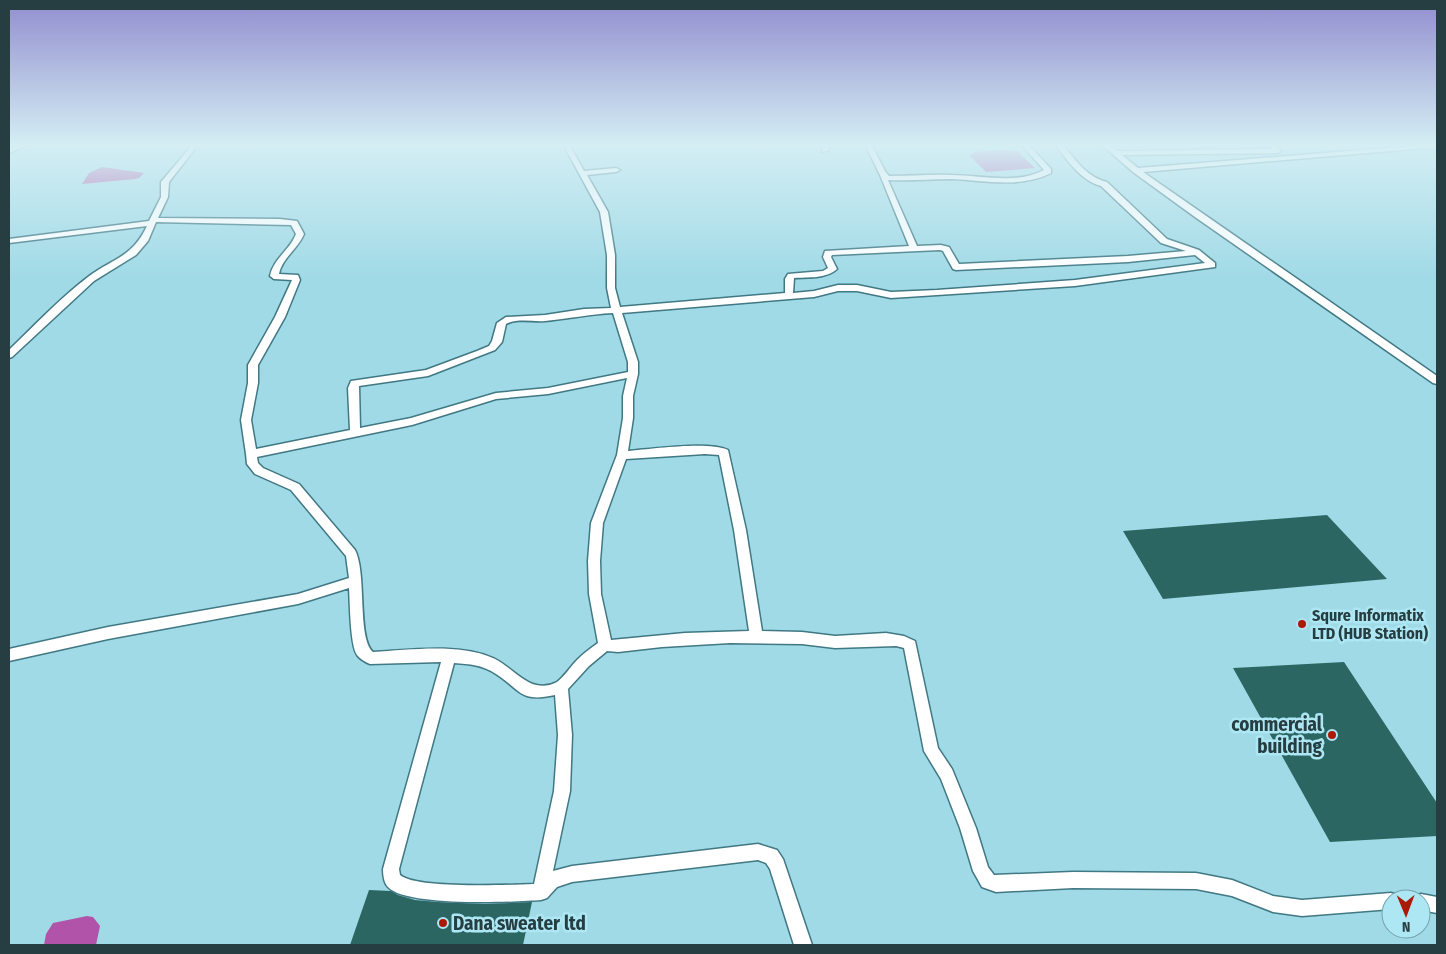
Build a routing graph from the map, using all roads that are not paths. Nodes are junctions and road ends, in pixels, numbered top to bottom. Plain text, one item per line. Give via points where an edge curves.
1 (167, 189) edge
2 (591, 189) edge
3 (889, 189) edge
4 (1109, 189) edge
5 (1162, 189) edge
6 (152, 221) junction
7 (9, 241) edge
8 (914, 248) junction
9 (1198, 253) junction
10 (789, 295) junction
11 (616, 311) junction
12 (9, 355) edge
13 (633, 374) junction
14 (1437, 381) edge
15 (354, 432) junction
16 (251, 454) junction
17 (622, 456) junction
18 (355, 581) junction
19 (756, 637) junction
20 (605, 645) junction
21 (9, 655) edge
22 (443, 656) junction
23 (561, 687) junction
24 (541, 892) junction
25 (1381, 901) edge
26 (803, 945) edge

1 - 6 street via 166,198
2 - 11 street via 604,212
3 - 8 street
4 - 9 street via 1164,241
5 - 14 street
6 - 7 street
6 - 12 street via 144,241 133,253 90,279
6 - 16 street via 280,221 294,223 298,228 300,234 296,245 274,273 274,276 295,277 296,280 256,359 252,374 246,420
8 - 9 street via 945,248 956,267
8 - 10 street via 828,253 833,270 790,276
9 - 10 street via 1212,265 1043,286 897,295 846,287
10 - 11 street
11 - 13 street via 632,356
11 - 15 street via 509,319 502,323 492,348 480,353 428,372 356,382 353,388
13 - 15 street via 548,391 496,396 412,421
13 - 17 street
15 - 16 street
16 - 18 street via 252,464 259,471 295,488 347,546 354,560
17 - 19 street via 706,450 724,453 740,530
17 - 20 street via 597,523 595,594
18 - 21 street via 298,599 108,633
18 - 22 street via 358,628 366,656
19 - 20 street
19 - 25 street via 834,642 904,640 910,645 931,751 947,774 981,871 988,881 996,884 1073,880 1196,881 1232,888 1273,904 1294,908
20 - 23 street
22 - 23 street via 490,663 526,691
22 - 24 street via 448,661 391,869 392,878 396,883 413,889 514,895
23 - 24 street via 566,735 562,791
24 - 26 street via 552,880 572,874 758,852 771,856 777,864

